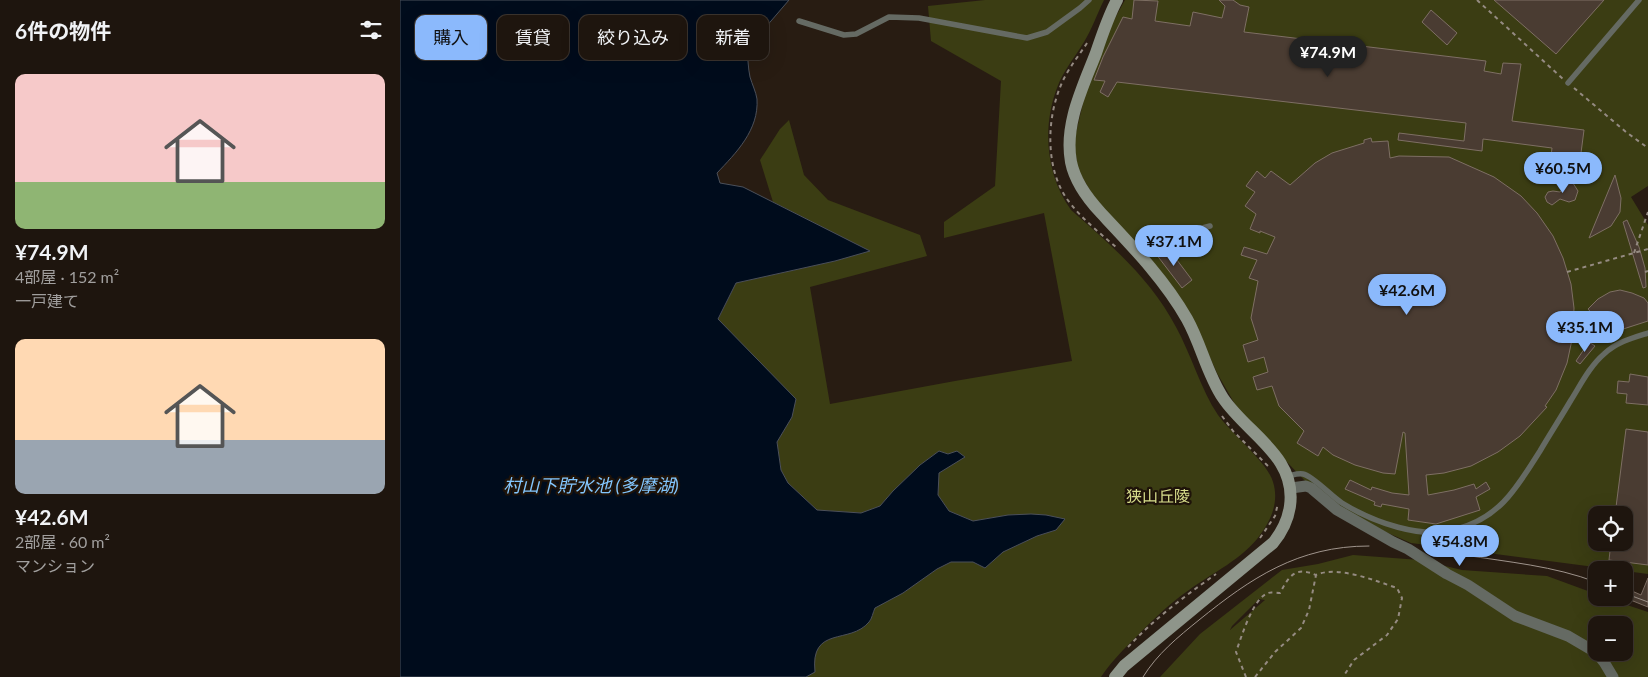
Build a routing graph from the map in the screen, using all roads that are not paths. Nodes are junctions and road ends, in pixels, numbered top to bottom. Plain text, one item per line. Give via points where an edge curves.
1 (1089, 0) edge
2 (1117, 0) edge
3 (1639, 0) edge
4 (799, 21) dead end
5 (1568, 84) road end
6 (1210, 226) dead end
7 (1134, 248) junction
8 (1648, 333) edge
9 (1289, 482) junction
10 (1115, 677) edge
11 (1613, 677) edge

1 - 4 lane via 1046,32 1028,38 919,18 889,17 856,34 844,36
2 - 7 street via 1076,106 1069,147 1074,173 1082,190
3 - 5 lane
6 - 7 lane
7 - 9 street via 1188,320 1222,397 1276,455
8 - 9 lane via 1623,340 1604,354 1583,380 1518,487 1505,502 1482,519 1464,527 1443,533 1416,532 1380,521 1343,504 1308,476 1298,474
9 - 10 street via 1289,511 1273,543 1124,666
9 - 11 street via 1311,488 1337,510 1415,553 1515,616 1583,645 1597,654

